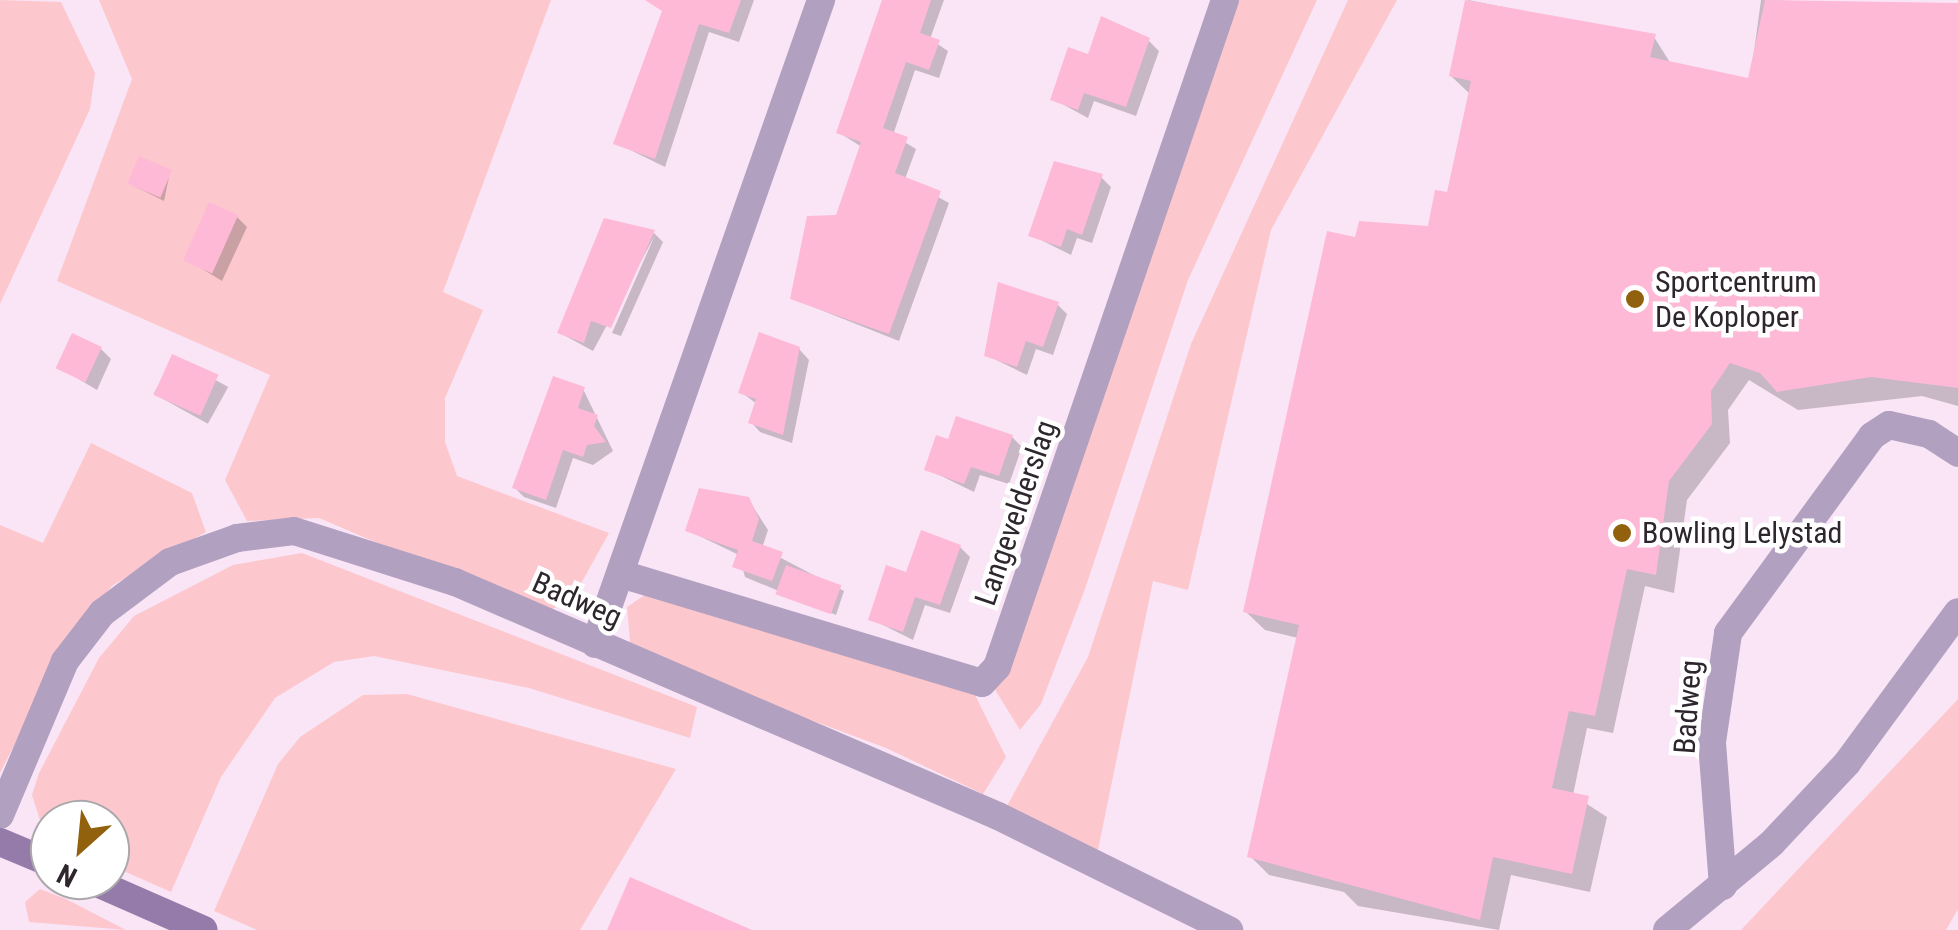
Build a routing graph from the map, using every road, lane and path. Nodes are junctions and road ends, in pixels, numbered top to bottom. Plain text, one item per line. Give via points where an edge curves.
1 (821, 0) edge
2 (1225, 0) edge
3 (1958, 453) edge
4 (621, 574) junction
5 (1958, 612) edge
6 (596, 644) junction
7 (0, 815) edge
8 (0, 842) edge
9 (30, 855) edge
10 (1724, 886) junction
11 (130, 898) edge
12 (204, 930) edge
13 (1229, 930) edge
14 (1667, 930) edge

1 - 4 street
2 - 4 street, Langevelderslag via 998,666 982,683
3 - 10 street, Badweg via 1930,434 1889,425 1872,436 1728,633 1712,742
4 - 6 street
5 - 10 street via 1847,763
6 - 7 street, Badweg via 328,536 236,538 170,562 102,613 65,661
6 - 13 street, Badweg via 998,816
8 - 9 main road
10 - 14 street
11 - 12 main road

